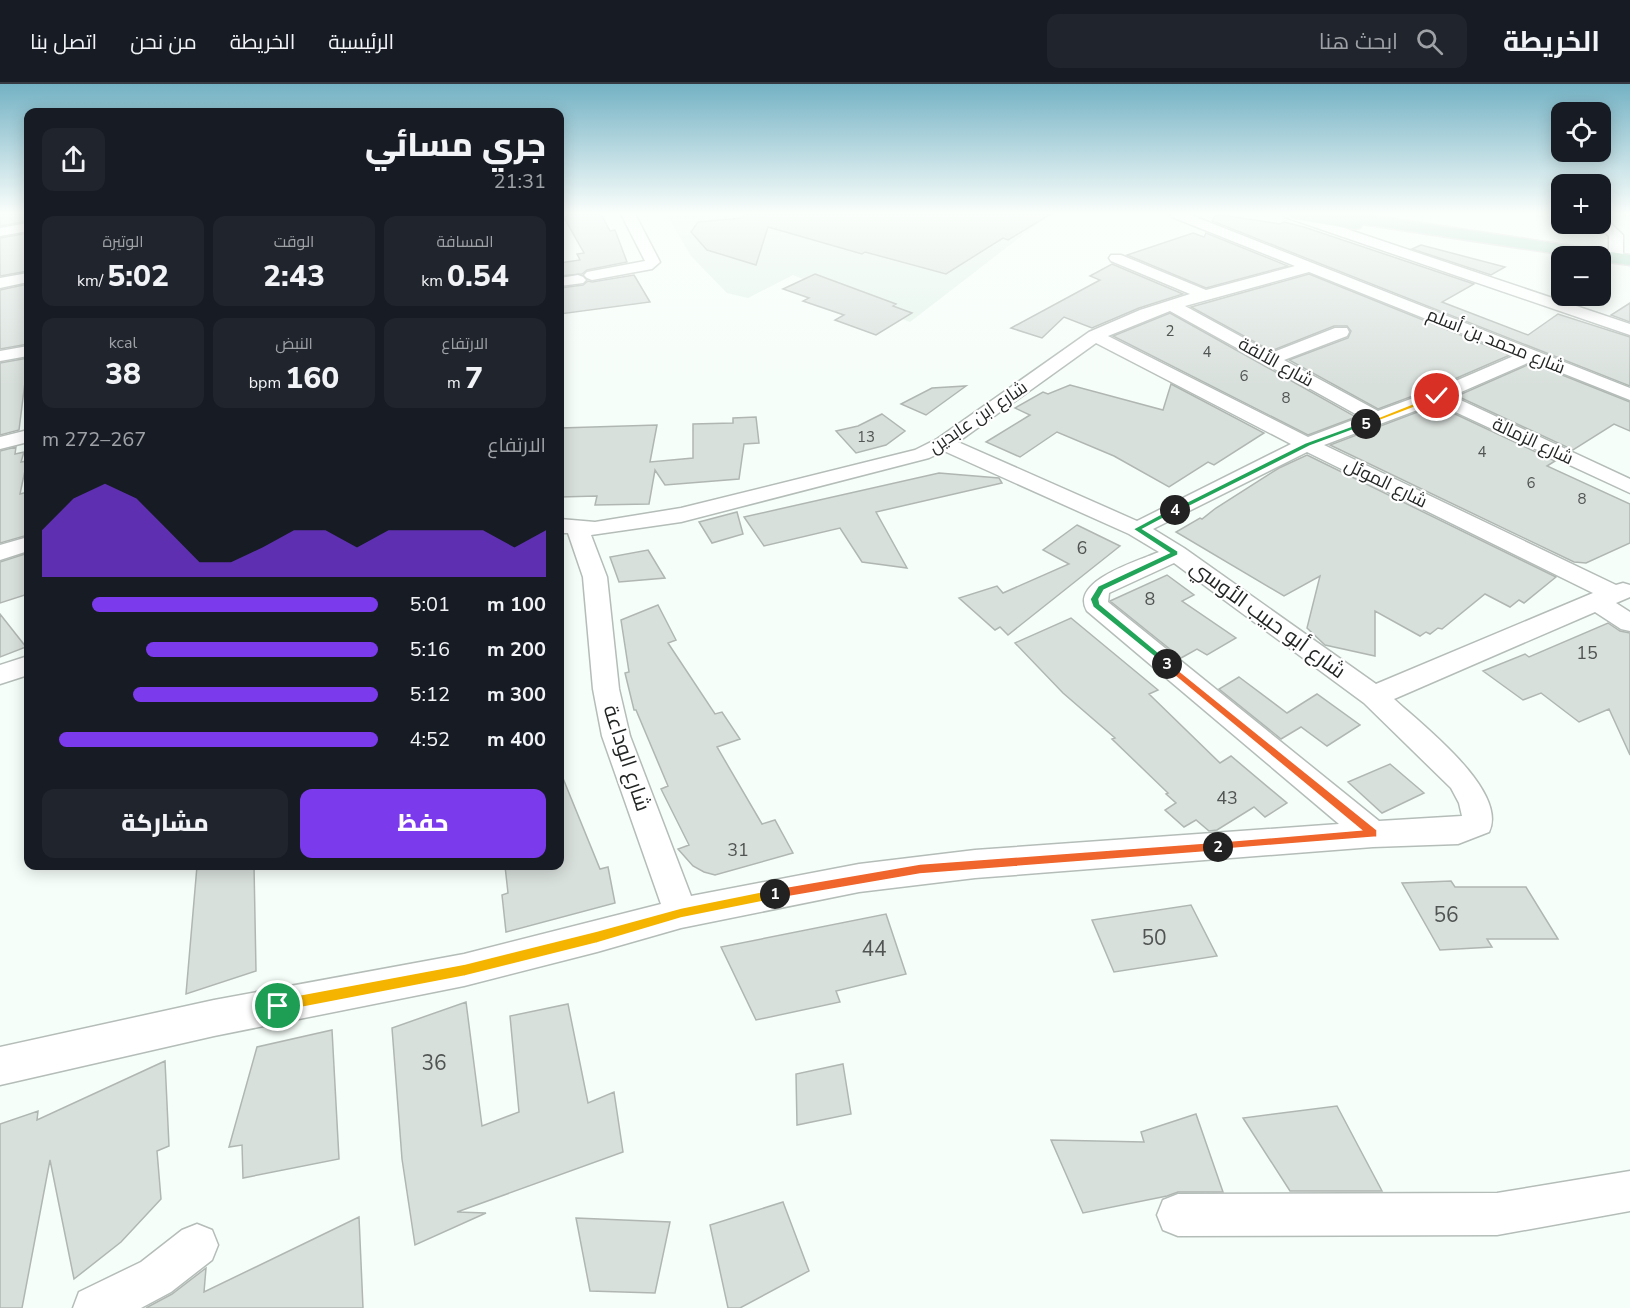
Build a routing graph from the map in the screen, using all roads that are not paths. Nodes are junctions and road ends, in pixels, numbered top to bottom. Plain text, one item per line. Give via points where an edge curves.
1 (621, 271) edge
2 (1147, 271) edge
3 (1295, 271) edge
4 (1319, 271) edge
5 (1458, 271) edge
6 (24, 279) edge
7 (564, 281) edge
8 (0, 283) edge
9 (1207, 296) junction
10 (1173, 306) junction
11 (1630, 330) edge
12 (1341, 332) dead end
13 (1095, 336) junction
14 (24, 352) edge
15 (1531, 355) junction
16 (0, 356) edge
17 (1270, 359) junction
18 (1630, 394) edge
19 (1437, 396) junction
20 (1378, 419) junction
21 (24, 437) edge
22 (0, 443) edge
23 (944, 443) junction
24 (1307, 444) junction
25 (1630, 487) edge
26 (569, 528) edge
27 (1137, 529) junction
28 (24, 545) edge
29 (0, 553) edge
30 (1176, 553) junction
31 (1613, 595) edge
32 (1630, 623) edge
33 (24, 666) edge
34 (0, 675) edge
35 (1374, 696) junction
36 (1373, 834) junction
37 (681, 913) junction
38 (0, 1066) edge
39 (1630, 1191) edge
40 (1178, 1215) dead end
41 (197, 1245) dead end
42 (95, 1308) edge

1 - 7 street
2 - 9 street
3 - 9 street, شارع ابن عابدين
4 - 15 street, شارع محمد بن أسلم
5 - 11 street
6 - 8 street
9 - 10 street, شارع ابن عابدين
10 - 13 street, شارع ابن عابدين
10 - 17 street, شارع الألفة
12 - 17 street
13 - 23 street, شارع ابن عابدين
13 - 24 street, شارع الموئل
14 - 16 street
15 - 18 street, شارع محمد بن أسلم
15 - 19 street
17 - 20 street, شارع الألفة
19 - 20 street
19 - 25 street, شارع الزمالة
20 - 24 street
21 - 22 street
23 - 26 street, شارع ابن عابدين via 911,458 681,515 613,527
23 - 27 street, شارع أبو حبيب الأوسي
24 - 27 street
24 - 31 street, شارع الموئل
26 - 37 street, شارع الوداعة via 592,568 599,600 606,689 616,736
27 - 30 street, شارع أبو حبيب الأوسي
28 - 29 street
30 - 35 street, شارع أبو حبيب الأوسي
30 - 36 street via 1101,588 1096,594 1096,605
31 - 32 street, شارع الموئل
31 - 35 street
33 - 34 street
35 - 36 street, شارع أبو حبيب الأوسي via 1461,780 1474,802 1478,823 1458,831
36 - 37 street via 920,869
37 - 38 street via 465,970 214,1018
39 - 40 street via 1497,1214
41 - 42 street via 156,1277

